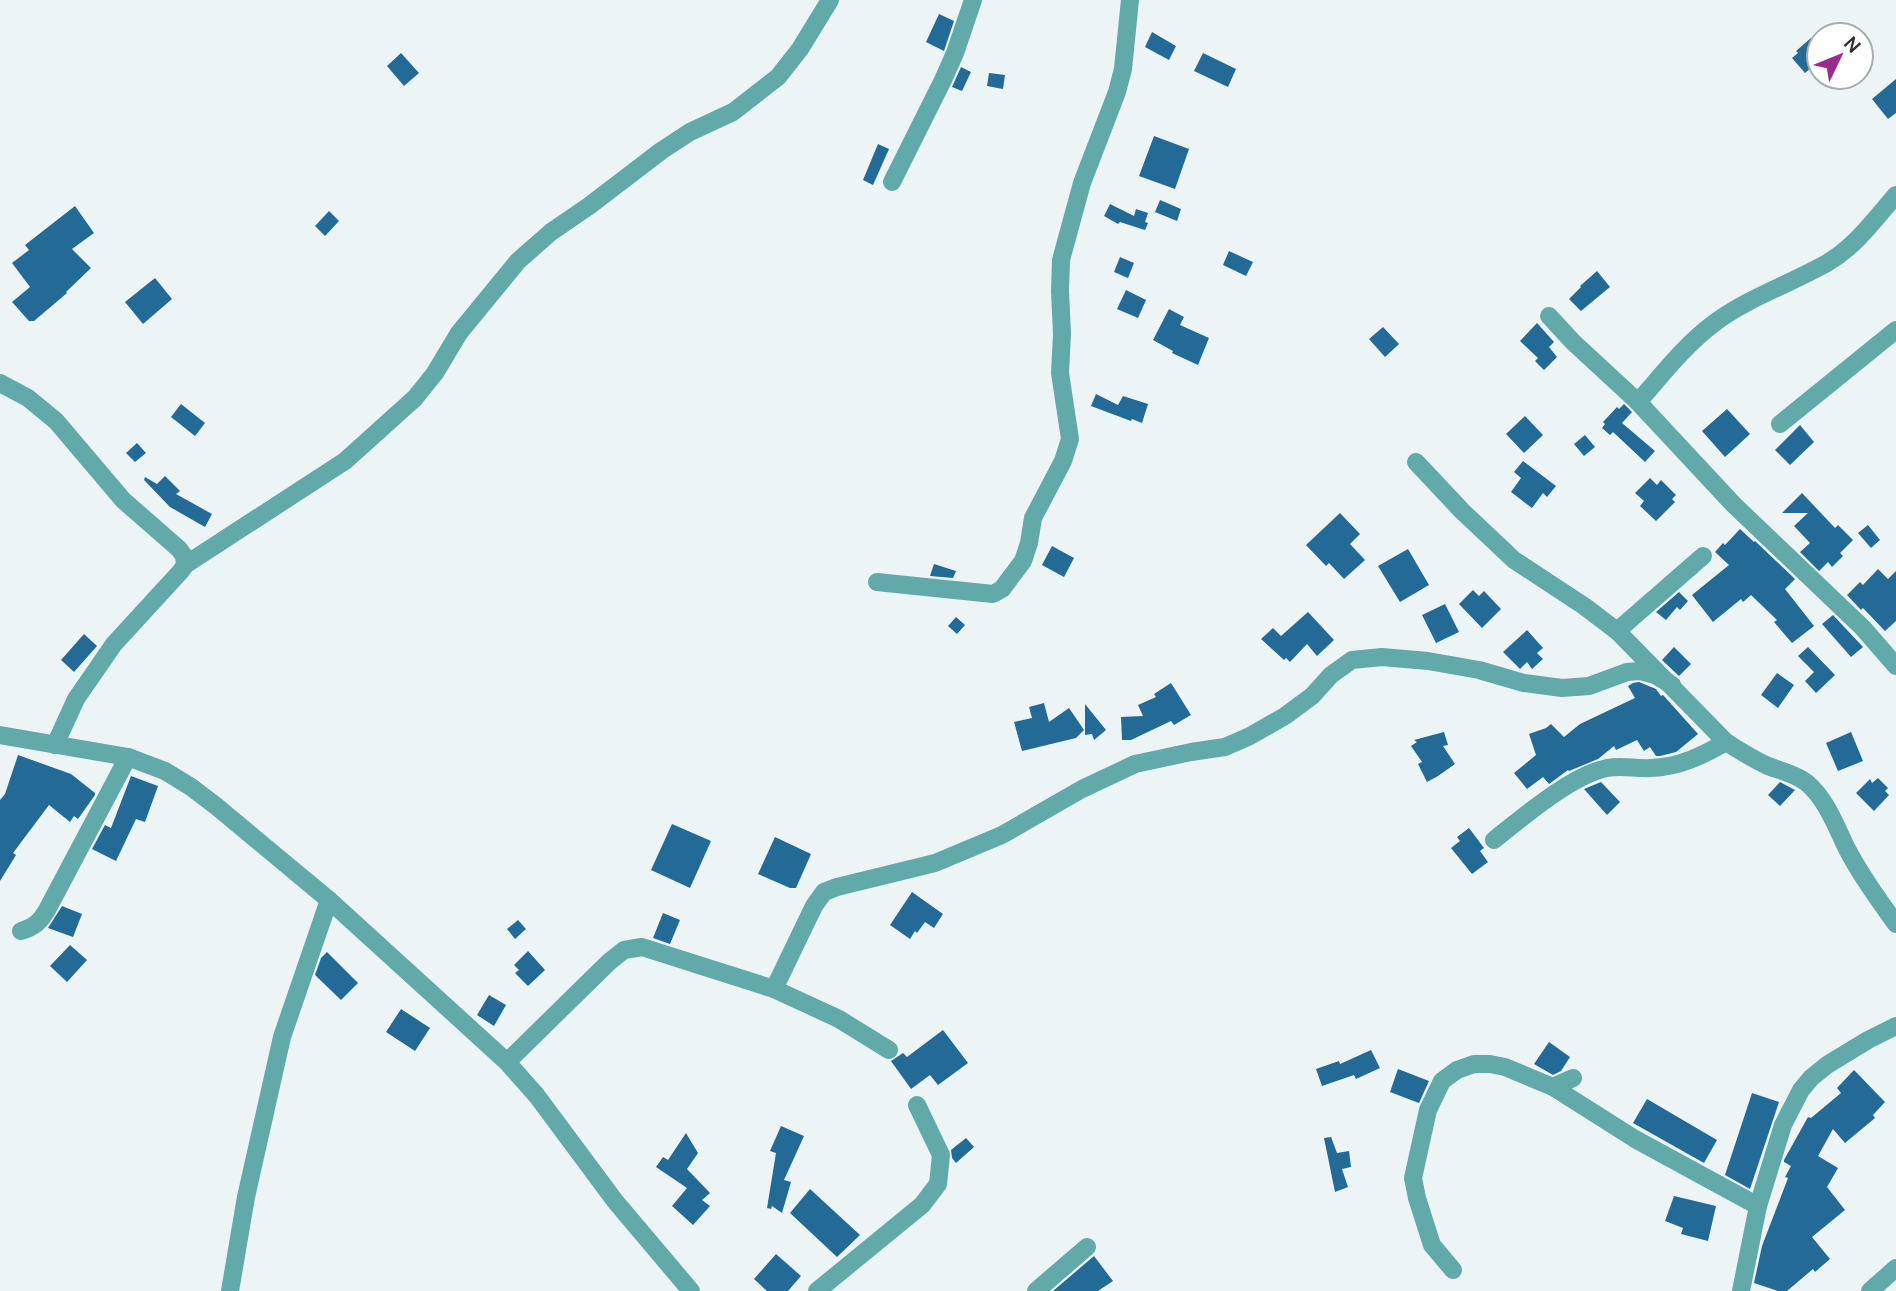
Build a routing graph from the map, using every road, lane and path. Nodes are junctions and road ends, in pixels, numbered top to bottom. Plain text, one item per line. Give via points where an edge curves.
1 (830, 0) edge
2 (973, 0) edge
3 (1130, 0) edge
4 (892, 183) dead end
5 (1896, 195) edge
6 (1549, 316) dead end
7 (1896, 330) edge
8 (0, 383) edge
9 (1638, 402) junction
10 (1780, 424) dead end
11 (1416, 462) dead end
12 (1703, 556) dead end
13 (185, 565) junction
14 (877, 583) dead end
15 (1617, 631) junction
16 (1896, 666) edge
17 (1672, 685) junction
18 (0, 735) edge
19 (1726, 742) junction
20 (55, 745) junction
21 (128, 757) junction
22 (1494, 840) dead end
23 (329, 900) junction
24 (1896, 924) edge
25 (21, 931) dead end
26 (775, 989) junction
27 (1896, 1026) edge
28 (889, 1051) dead end
29 (507, 1062) junction
30 (1573, 1078) dead end
31 (1553, 1087) junction
32 (917, 1105) dead end
33 (1758, 1206) junction
34 (1087, 1247) dead end
35 (1896, 1268) edge
36 (1453, 1270) dead end
37 (230, 1291) edge
38 (691, 1291) edge
39 (817, 1291) edge
40 (1036, 1291) edge
41 (1741, 1291) edge
42 (1870, 1291) edge

1 - 13 street via 778,76 733,112 661,152 518,261 459,332 429,382 345,461
2 - 4 street via 955,53
3 - 14 street via 1120,80 1082,183 1061,260 1060,373 1070,439 1033,518 1023,561 993,594
5 - 9 street via 1867,229 1828,263 1714,323
6 - 9 street
7 - 10 street
8 - 13 street via 56,421 123,500 179,549
9 - 16 street
11 - 15 street via 1514,560
12 - 15 street
13 - 20 street via 114,644 76,699
15 - 17 street
17 - 19 street
17 - 26 street via 1640,671 1589,686 1562,688 1428,661 1352,660 1285,716 1225,747 1135,764 1002,835 935,863 824,892
18 - 20 street
19 - 22 street via 1677,765 1609,768 1584,776
19 - 24 street via 1807,783
20 - 21 street
21 - 23 street via 191,787
21 - 25 street via 47,911 33,927
23 - 29 street
23 - 37 street via 282,1037
26 - 28 street via 839,1019
26 - 29 street via 642,947 624,950
27 - 33 street via 1827,1065 1801,1090 1783,1125
29 - 38 street
30 - 31 street
31 - 33 street via 1635,1139
31 - 36 street via 1490,1064 1457,1070 1442,1082 1428,1110 1413,1178 1432,1245
32 - 39 street via 941,1155 938,1184 922,1205
33 - 41 street
34 - 40 street
35 - 42 street

